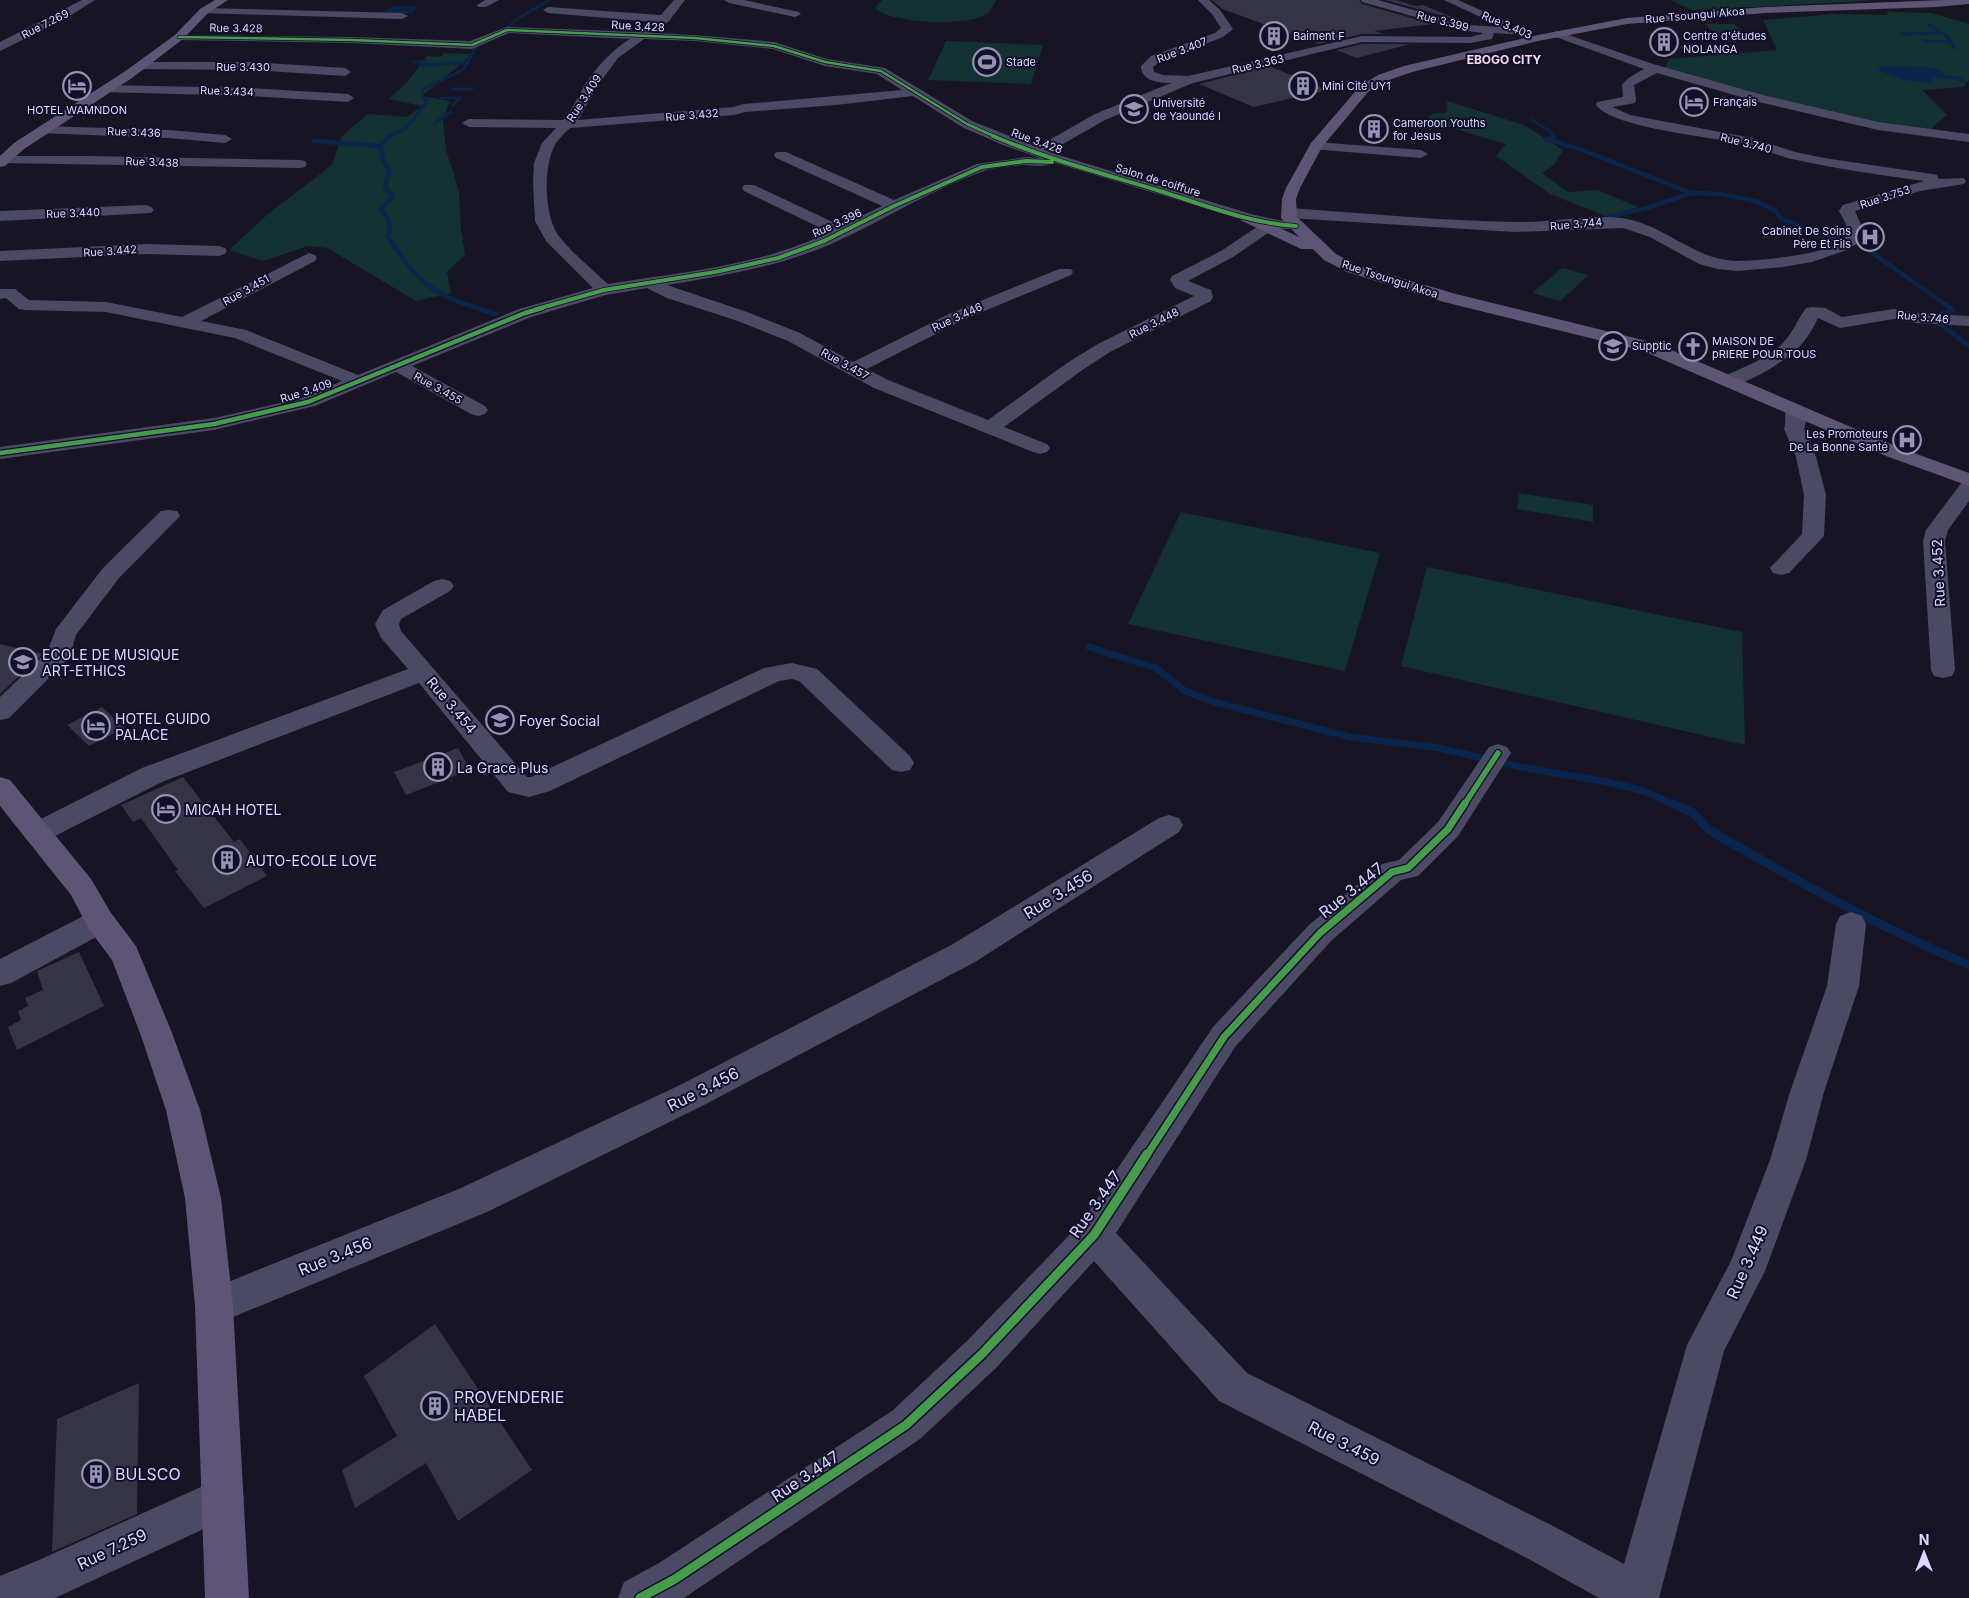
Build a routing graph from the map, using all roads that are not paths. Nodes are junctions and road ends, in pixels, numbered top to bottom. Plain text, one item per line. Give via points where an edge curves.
1 (90, 0) edge
2 (223, 0) edge
3 (494, 0) edge
4 (591, 0) edge
5 (680, 0) edge
6 (729, 0) edge
7 (1203, 0) edge
8 (1366, 0) edge
9 (1450, 0) edge
10 (1968, 2) edge
11 (482, 5) dead end
12 (204, 10) junction
13 (548, 10) dead end
14 (572, 11) junction
15 (795, 14) dead end
16 (402, 16) dead end
17 (665, 19) junction
18 (1488, 30) junction
19 (1522, 32) junction
20 (1557, 34) junction
21 (179, 37) junction
22 (640, 37) junction
23 (1538, 38) junction
24 (0, 47) edge
25 (141, 66) junction
26 (1655, 69) junction
27 (345, 72) dead end
28 (1189, 80) junction
29 (106, 89) junction
30 (914, 92) junction
31 (348, 98) dead end
32 (469, 122) dead end
33 (568, 124) junction
34 (43, 130) junction
35 (1969, 138) edge
36 (224, 139) dead end
37 (1316, 146) junction
38 (1037, 153) junction
39 (1421, 154) dead end
40 (781, 155) dead end
41 (2, 162) edge
42 (300, 164) dead end
43 (1072, 164) junction
44 (1964, 181) edge
45 (749, 188) dead end
46 (894, 206) junction
47 (146, 210) dead end
48 (0, 216) edge
49 (1245, 216) junction
50 (1291, 216) junction
51 (1268, 227) junction
52 (842, 232) junction
53 (1853, 241) joint
54 (219, 251) dead end
55 (0, 256) edge
56 (309, 258) dead end
57 (1330, 258) junction
58 (1065, 272) dead end
59 (649, 283) junction
60 (604, 290) junction
61 (0, 294) edge
62 (1969, 321) edge
63 (184, 323) junction
64 (398, 366) junction
65 (853, 369) junction
66 (1728, 380) junction
67 (360, 382) junction
68 (478, 410) dead end
69 (1795, 410) junction
70 (990, 428) junction
71 (1040, 448) dead end
72 (0, 452) edge
73 (1969, 480) edge
74 (1969, 486) edge
75 (169, 516) dead end
76 (1781, 568) dead end
77 (442, 586) dead end
78 (1943, 670) dead end
79 (424, 672) junction
80 (0, 712) edge
81 (1498, 754) dead end
82 (901, 763) dead end
83 (0, 787) edge
84 (1169, 825) dead end
85 (37, 833) junction
86 (100, 921) junction
87 (1851, 924) dead end
88 (0, 974) edge
89 (1094, 1235) junction
90 (214, 1306) junction
91 (223, 1498) junction
92 (1637, 1596) edge
93 (0, 1598) edge
94 (227, 1598) edge
95 (640, 1598) edge

1 - 24 street, Rue 7.269
2 - 12 main road
3 - 11 street
4 - 14 street
5 - 17 street, Rue 3.409
6 - 15 street
7 - 28 street, Rue 3.407 via 1227,28 1219,36 1155,59 1147,66 1147,71 1155,77
8 - 18 street, Rue 3.399 via 1457,26
9 - 19 street, Rue 3.403
10 - 20 main road, Rue Tsoungui Akoa via 1690,14 1626,21
12 - 16 street
12 - 21 main road
13 - 14 street
14 - 17 street
17 - 22 street, Rue 3.409
18 - 19 street, Rue 3.399
18 - 28 street, Rue 3.363 via 1488,37 1470,40 1362,39
19 - 23 street, Rue 3.403
20 - 23 main road, Rue Tsoungui Akoa
20 - 26 street
21 - 22 street, Rue 3.428 via 472,46 507,30
21 - 25 main road
22 - 30 street, Rue 3.428 via 695,38 774,46 825,62 881,71
22 - 33 street, Rue 3.409 via 614,55
23 - 37 main road, Rue Tsoungui Akoa via 1382,78 1364,89
25 - 27 street, Rue 3.430 via 251,66
25 - 29 main road
26 - 35 street via 1844,119
26 - 44 street, Rue 3.740 via 1632,80 1628,85 1630,100 1602,106 1627,118 1752,142 1824,162
28 - 38 street, Rue 3.363 via 1100,117
29 - 31 street, Rue 3.434
29 - 34 main road
30 - 33 street, Rue 3.432
30 - 38 street, Rue 3.428 via 967,124
32 - 33 street, Rue 3.432
33 - 60 street, Rue 3.409 via 549,142 541,163 543,221 552,238
34 - 36 street, Rue 3.436
34 - 41 main road
37 - 39 street
37 - 50 main road, Rue Tsoungui Akoa via 1293,188
38 - 43 street, Rue 3.428
40 - 46 street
41 - 42 street, Rue 3.438 via 89,160
43 - 46 street, Rue 3.396 via 1026,161 982,167
43 - 49 street, Salon de coiffure
44 - 53 street, Rue 3.753 via 1924,185 1848,208 1854,223
45 - 52 street
46 - 52 street, Rue 3.396
47 - 48 street, Rue 3.440
49 - 50 street, Salon de coiffure via 1278,225
49 - 51 main road
50 - 53 street, Rue 3.744 via 1514,227 1624,223 1652,231 1705,261 1728,266 1807,258 1837,250
50 - 57 main road, Rue Tsoungui Akoa
51 - 57 main road
51 - 70 street, Rue 3.448 via 1178,280 1206,297 1104,348
52 - 59 street, Rue 3.396 via 802,250 750,265
54 - 55 street, Rue 3.442 via 147,248
56 - 63 street, Rue 3.451
57 - 66 main road, Rue Tsoungui Akoa via 1353,269 1450,298 1649,347
58 - 65 street, Rue 3.446 via 1002,295
59 - 60 street, Rue 3.396
59 - 65 street, Rue 3.457 via 794,336
60 - 64 street, Rue 3.409 via 525,313
61 - 63 street via 9,293 26,305 106,307
62 - 66 street, Rue 3.746 via 1894,314 1840,323 1819,312 1812,312 1790,346 1766,364
63 - 67 street via 248,337
64 - 67 street, Rue 3.409
64 - 68 street, Rue 3.455
65 - 70 street, Rue 3.457 via 881,384
66 - 69 main road, Rue Tsoungui Akoa
67 - 72 street, Rue 3.409 via 308,402 214,424
69 - 73 main road, Rue Tsoungui Akoa
69 - 76 street via 1794,428 1806,457 1814,495 1813,536
70 - 71 street, Rue 3.457
74 - 78 street, Rue 3.452 via 1937,530 1934,542
75 - 80 street via 117,567 64,634 58,655
77 - 79 street via 391,615 387,624 389,633
79 - 82 street, Rue 3.454 via 518,785 540,784 773,674 792,671 808,675
79 - 85 street, Rue 3.454 via 152,775
81 - 89 street, Rue 3.447 via 1448,829 1408,868 1392,872 1320,933 1224,1037
83 - 85 main road
84 - 90 street, Rue 3.456 via 964,953 692,1095 474,1200
85 - 86 main road via 81,887
86 - 88 street
86 - 90 main road via 125,955 183,1110 203,1198
87 - 92 street, Rue 3.449 via 1844,986 1807,1092 1788,1160 1746,1272 1706,1345
89 - 92 street, Rue 3.459 via 1233,1387 1540,1542
89 - 95 street, Rue 3.447 via 982,1354 906,1424 683,1574
90 - 91 main road
91 - 93 street, Rue 7.259
91 - 94 main road

